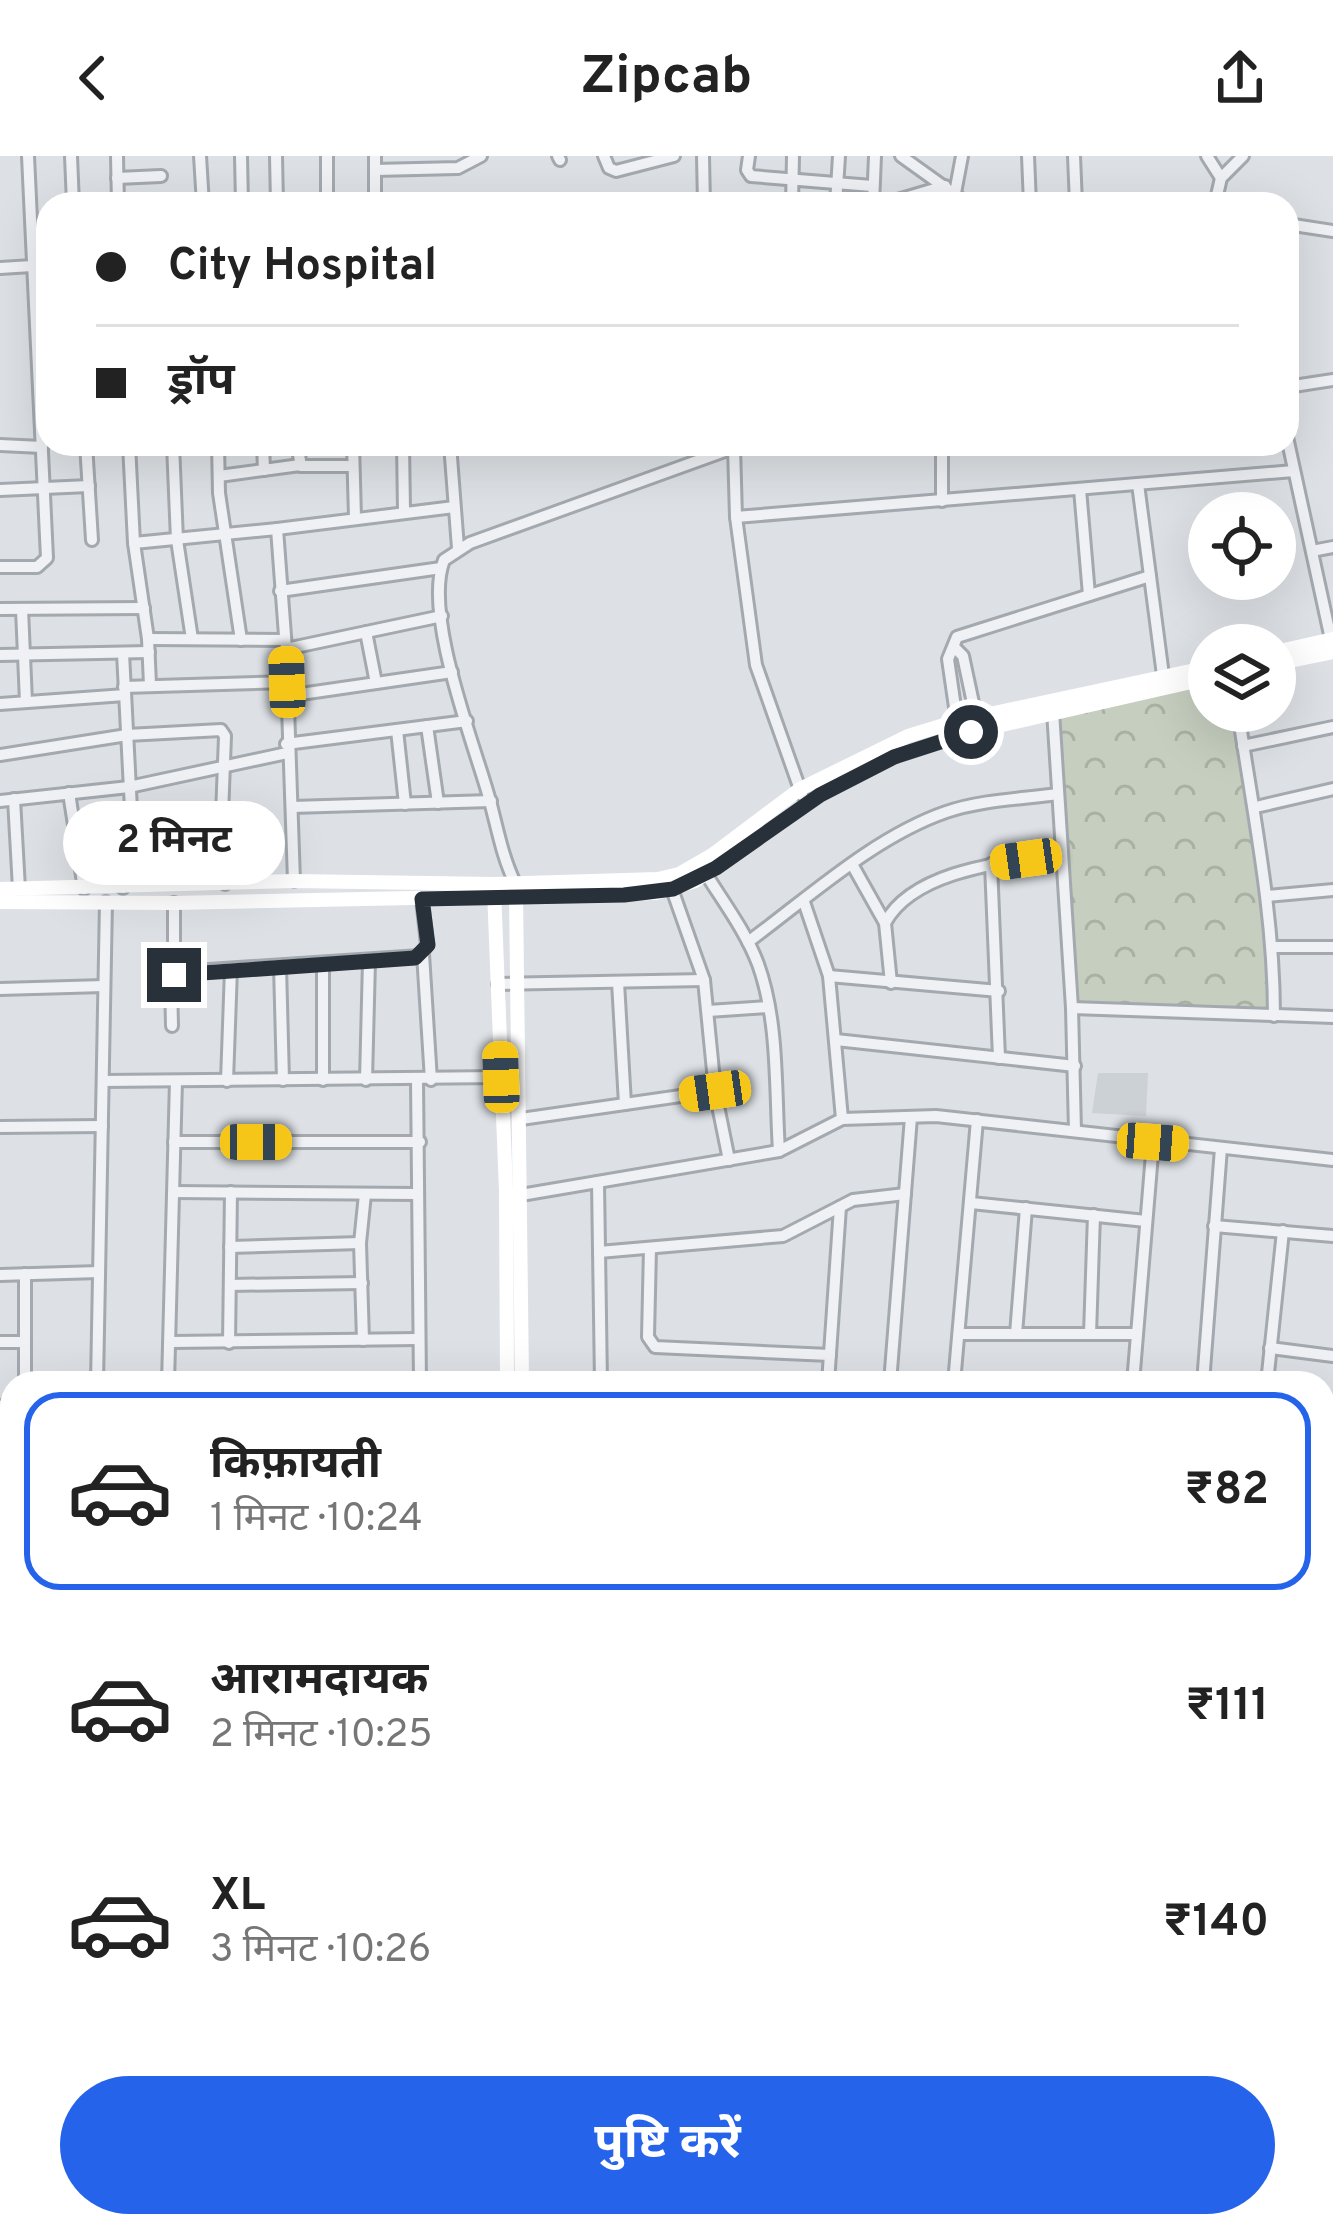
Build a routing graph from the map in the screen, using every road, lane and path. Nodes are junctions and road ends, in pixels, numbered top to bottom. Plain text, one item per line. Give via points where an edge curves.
1 (11, 156) edge
2 (71, 156) edge
3 (116, 156) edge
4 (200, 156) edge
5 (241, 156) edge
6 (276, 156) edge
7 (327, 156) edge
8 (481, 156) edge
9 (604, 156) edge
10 (674, 156) edge
11 (703, 156) edge
12 (748, 156) edge
13 (793, 156) edge
14 (839, 156) edge
15 (875, 156) edge
16 (901, 156) edge
17 (962, 156) edge
18 (1028, 156) edge
19 (1074, 156) edge
20 (1207, 156) edge
21 (1243, 156) edge
22 (28, 157) edge
23 (463, 161) edge
24 (917, 161) edge
25 (375, 163) edge
26 (161, 176) dead end
27 (117, 178) junction
28 (1221, 178) junction
29 (791, 179) junction
30 (837, 183) junction
31 (872, 186) junction
32 (950, 189) junction
33 (72, 192) edge
34 (118, 192) edge
35 (202, 192) edge
36 (242, 192) edge
37 (277, 192) edge
38 (327, 192) edge
39 (704, 192) edge
40 (792, 192) edge
41 (837, 192) edge
42 (872, 192) edge
43 (937, 192) edge
44 (954, 192) edge
45 (1030, 192) edge
46 (1076, 192) edge
47 (1218, 192) edge
48 (36, 224) edge
49 (1299, 226) edge
50 (1333, 231) edge
51 (36, 266) edge
52 (0, 268) edge
53 (1333, 380) edge
54 (1299, 385) edge
55 (0, 445) edge
56 (36, 448) edge
57 (43, 456) edge
58 (87, 456) edge
59 (130, 456) edge
60 (174, 456) edge
61 (218, 456) edge
62 (263, 456) edge
63 (298, 456) edge
64 (353, 456) edge
65 (403, 456) edge
66 (451, 456) edge
67 (709, 456) edge
68 (739, 456) edge
69 (941, 456) edge
70 (1291, 456) edge
71 (299, 465) junction
72 (353, 466) junction
73 (264, 470) junction
74 (1294, 471) junction
75 (219, 476) junction
76 (1138, 484) junction
77 (88, 486) junction
78 (45, 489) junction
79 (1080, 489) junction
80 (0, 490) edge
81 (942, 501) junction
82 (454, 507) junction
83 (404, 510) junction
84 (355, 518) junction
85 (736, 518) junction
86 (277, 529) junction
87 (224, 536) junction
88 (92, 539) dead end
89 (177, 540) junction
90 (134, 543) junction
91 (1333, 547) edge
92 (458, 548) junction
93 (1312, 551) junction
94 (0, 567) edge
95 (441, 568) junction
96 (1150, 576) junction
97 (280, 591) junction
98 (1089, 595) junction
99 (144, 608) junction
100 (0, 609) edge
101 (22, 609) junction
102 (442, 616) junction
103 (366, 632) junction
104 (192, 639) junction
105 (241, 640) junction
106 (149, 645) junction
107 (285, 645) junction
108 (1332, 645) edge
109 (954, 647) junction
110 (1296, 649) edge
111 (123, 653) junction
112 (0, 655) edge
113 (24, 655) junction
114 (1296, 657) edge
115 (452, 672) junction
116 (1188, 674) edge
117 (1188, 680) edge
118 (287, 682) junction
119 (376, 683) junction
120 (1164, 683) junction
121 (150, 686) junction
122 (124, 691) junction
123 (287, 696) junction
124 (26, 702) junction
125 (0, 704) edge
126 (1052, 707) junction
127 (976, 717) junction
128 (467, 721) junction
129 (957, 721) junction
130 (427, 726) junction
131 (1333, 727) edge
132 (397, 730) junction
133 (1241, 732) edge
134 (127, 735) junction
135 (1243, 746) junction
136 (287, 748) junction
137 (0, 755) edge
138 (223, 765) junction
139 (128, 787) junction
140 (1333, 789) edge
141 (69, 793) junction
142 (1058, 794) junction
143 (803, 797) junction
144 (14, 799) junction
145 (0, 801) edge
146 (490, 801) junction
147 (438, 803) junction
148 (405, 804) junction
149 (292, 807) junction
150 (1256, 808) junction
151 (222, 817) junction
152 (132, 829) junction
153 (117, 832) junction
154 (76, 838) junction
155 (1061, 854) junction
156 (502, 855) junction
157 (992, 864) junction
158 (853, 866) junction
159 (706, 874) junction
160 (294, 881) junction
161 (225, 884) junction
162 (123, 888) junction
163 (19, 889) junction
164 (673, 889) junction
165 (0, 890) edge
166 (84, 890) junction
167 (516, 890) junction
168 (1333, 890) edge
169 (494, 891) junction
170 (1267, 896) junction
171 (422, 899) junction
172 (0, 902) edge
173 (106, 902) junction
174 (804, 902) junction
175 (174, 903) junction
176 (885, 923) junction
177 (748, 942) junction
178 (1273, 947) junction
179 (1333, 947) edge
180 (423, 954) junction
181 (369, 961) junction
182 (323, 963) junction
183 (280, 966) junction
184 (231, 969) junction
185 (174, 975) junction
186 (829, 976) junction
187 (704, 980) junction
188 (618, 982) junction
189 (498, 983) junction
190 (520, 983) junction
191 (891, 983) junction
192 (104, 986) junction
193 (0, 989) edge
194 (999, 991) junction
195 (768, 1007) junction
196 (1072, 1008) junction
197 (708, 1011) junction
198 (1274, 1016) junction
199 (1333, 1017) edge
200 (172, 1027) dead end
201 (836, 1040) junction
202 (999, 1058) junction
203 (1075, 1066) junction
204 (501, 1077) junction
205 (323, 1080) junction
206 (366, 1080) junction
207 (417, 1080) junction
208 (431, 1080) junction
209 (103, 1081) junction
210 (176, 1081) junction
211 (227, 1081) junction
212 (283, 1081) junction
213 (715, 1091) junction
214 (625, 1104) junction
215 (911, 1117) junction
216 (520, 1119) junction
217 (842, 1119) junction
218 (977, 1120) junction
219 (0, 1126) edge
220 (102, 1126) junction
221 (1076, 1131) junction
222 (174, 1142) junction
223 (420, 1142) junction
224 (1153, 1142) junction
225 (1221, 1148) junction
226 (779, 1151) junction
227 (729, 1160) junction
228 (1333, 1160) edge
229 (598, 1182) junction
230 (173, 1192) junction
231 (231, 1192) junction
232 (365, 1193) junction
233 (418, 1194) junction
234 (905, 1194) junction
235 (521, 1195) junction
236 (971, 1203) junction
237 (840, 1207) junction
238 (1026, 1208) junction
239 (1094, 1215) junction
240 (1146, 1221) junction
241 (1214, 1226) junction
242 (1283, 1231) junction
243 (1333, 1236) edge
244 (360, 1243) junction
245 (230, 1247) junction
246 (650, 1248) junction
247 (599, 1252) junction
248 (99, 1272) junction
249 (25, 1274) junction
250 (0, 1275) edge
251 (362, 1283) junction
252 (230, 1285) junction
253 (958, 1334) junction
254 (1016, 1334) junction
255 (1090, 1334) junction
256 (1137, 1334) junction
257 (418, 1339) junction
258 (363, 1340) junction
259 (0, 1342) edge
260 (25, 1342) junction
261 (171, 1342) junction
262 (229, 1343) junction
263 (1270, 1348) junction
264 (830, 1355) junction
265 (1333, 1356) edge
266 (25, 1371) edge
267 (97, 1371) edge
268 (169, 1371) edge
269 (419, 1371) edge
270 (507, 1371) edge
271 (522, 1371) edge
272 (601, 1371) edge
273 (829, 1371) edge
274 (891, 1371) edge
275 (955, 1371) edge
276 (1134, 1371) edge
277 (1204, 1371) edge
278 (1268, 1371) edge

1 - 22 street
2 - 33 street
3 - 27 street
4 - 35 street
5 - 36 street
6 - 37 street
7 - 38 street
8 - 23 street
9 - 10 street via 616,171
11 - 39 street
12 - 29 street via 752,176
13 - 29 street
14 - 30 street
15 - 31 street
16 - 24 street
17 - 32 street
18 - 45 street
19 - 46 street
20 - 28 street
21 - 28 street
22 - 48 street
23 - 25 street
24 - 32 street
26 - 27 street
27 - 34 street
28 - 47 street
29 - 30 street
29 - 40 street
30 - 31 street
30 - 41 street
31 - 42 street
32 - 43 street
32 - 44 street
49 - 50 street
51 - 52 street
53 - 54 street
55 - 56 street
57 - 78 street
58 - 77 street
59 - 90 street
60 - 89 street
61 - 75 street
62 - 73 street
63 - 71 street
64 - 72 street
65 - 83 street
66 - 82 street
67 - 92 street
68 - 85 street
69 - 81 street
70 - 74 street
71 - 72 street
71 - 73 street
72 - 84 street
73 - 75 street
74 - 76 street
74 - 93 street
75 - 87 street
76 - 79 street
76 - 96 street
77 - 78 street
77 - 88 street
78 - 80 street
78 - 94 street via 46,561
79 - 81 street
79 - 98 street
81 - 85 street
82 - 83 street
82 - 92 street
83 - 84 street
84 - 86 street
85 - 143 street via 755,665
86 - 87 street
86 - 97 street
87 - 89 street
87 - 105 street
89 - 90 street
89 - 104 street
90 - 99 street
91 - 93 street
92 - 95 street
93 - 108 street
95 - 97 street
95 - 102 street
96 - 98 street
96 - 120 street
97 - 107 street
98 - 109 street via 961,635
99 - 101 street
99 - 106 street
100 - 101 street
101 - 113 street
102 - 103 street
102 - 115 street
103 - 107 street
103 - 119 street
104 - 105 street
104 - 106 street
105 - 107 street
106 - 111 street
106 - 121 street
107 - 118 street
108 - 110 main road
108 - 114 main road
109 - 127 street
109 - 129 street via 947,659
111 - 113 street
111 - 122 street
112 - 113 street
113 - 124 street
115 - 119 street
115 - 128 street
116 - 120 main road
117 - 120 main road
118 - 121 street
118 - 123 street
119 - 123 street
120 - 126 main road
121 - 122 street
122 - 124 street
122 - 134 street
123 - 136 street
124 - 125 street
126 - 127 main road
126 - 142 street
126 - 143 main road via 894,757
127 - 129 main road
128 - 130 street
128 - 146 street
129 - 143 main road via 886,745
130 - 132 street
130 - 147 street
131 - 135 street
132 - 136 street
132 - 148 street
133 - 135 street
134 - 137 street
134 - 138 street via 222,730
134 - 139 street
135 - 150 street
136 - 138 street
136 - 149 street
138 - 139 street
138 - 151 street
139 - 141 street
139 - 152 street
140 - 150 street
141 - 144 street
141 - 154 street
142 - 155 street
142 - 158 street via 951,810
143 - 159 main road
143 - 167 main road via 679,874
144 - 145 street
144 - 163 street
146 - 147 street
146 - 156 street
147 - 148 street
148 - 149 street
149 - 160 street
150 - 170 street
151 - 152 street
151 - 161 street
152 - 153 street
153 - 154 street
153 - 162 street
154 - 166 street
155 - 157 street
155 - 196 street
156 - 167 street
156 - 169 street
157 - 176 street via 908,898
157 - 194 street
158 - 174 street
158 - 176 street
159 - 164 main road
159 - 177 street
160 - 161 main road
160 - 169 main road
161 - 162 main road
162 - 166 main road
163 - 165 main road
163 - 166 main road
164 - 167 main road
164 - 187 street
167 - 169 main road
167 - 190 main road
168 - 170 street
169 - 171 main road
169 - 189 main road
170 - 178 street
171 - 175 main road
171 - 180 street
172 - 173 main road
173 - 175 main road
173 - 192 street
174 - 177 street
174 - 186 street
175 - 185 street
176 - 191 street
177 - 195 street
178 - 179 street
178 - 198 street
180 - 181 street
180 - 208 street
181 - 182 street
181 - 206 street
182 - 183 street
182 - 205 street
183 - 184 street
183 - 212 street
184 - 185 street
184 - 211 street
185 - 200 street
186 - 191 street
186 - 201 street
187 - 188 street
187 - 197 street
188 - 190 street
188 - 214 street
189 - 190 street
189 - 204 main road
190 - 216 main road
191 - 194 street
192 - 193 street
192 - 209 street
194 - 202 street
195 - 197 street
195 - 226 street
196 - 198 street
196 - 203 street
197 - 213 street
198 - 199 street
201 - 202 street
201 - 217 street
202 - 203 street
203 - 221 street
204 - 208 street
204 - 270 main road
205 - 206 street
205 - 212 street
206 - 207 street
207 - 208 street
207 - 223 street
209 - 210 street
209 - 220 street
210 - 211 street
210 - 222 street
211 - 212 street
213 - 214 street
213 - 227 street
214 - 216 street
215 - 217 street
215 - 218 street
215 - 234 street
216 - 235 main road
217 - 226 street
218 - 221 street
218 - 236 street
219 - 220 street
220 - 248 street
221 - 224 street
222 - 223 street
222 - 230 street
223 - 233 street
224 - 225 street
224 - 240 street
225 - 228 street
225 - 241 street
226 - 227 street
227 - 229 street
229 - 235 street
229 - 247 street
230 - 231 street
230 - 261 street
231 - 232 street
231 - 245 street
232 - 233 street
232 - 244 street
233 - 257 street
234 - 237 street
234 - 274 street
235 - 271 main road
236 - 238 street
236 - 253 street
237 - 246 street via 783,1236
237 - 264 street
238 - 239 street
238 - 254 street
239 - 240 street
239 - 255 street
240 - 256 street
241 - 242 street
241 - 277 street
242 - 243 street
242 - 263 street
244 - 245 street
244 - 251 street
245 - 252 street
246 - 247 street
246 - 264 street via 648,1337 656,1347
247 - 272 street
248 - 249 street
248 - 267 street
249 - 250 street
249 - 260 street
251 - 252 street
251 - 258 street
252 - 262 street
253 - 254 street
253 - 275 street
254 - 255 street
255 - 256 street
256 - 276 street
257 - 258 street
257 - 269 street
258 - 262 street
259 - 260 street
260 - 266 street
261 - 262 street
261 - 268 street
263 - 265 street
263 - 278 street
264 - 273 street

